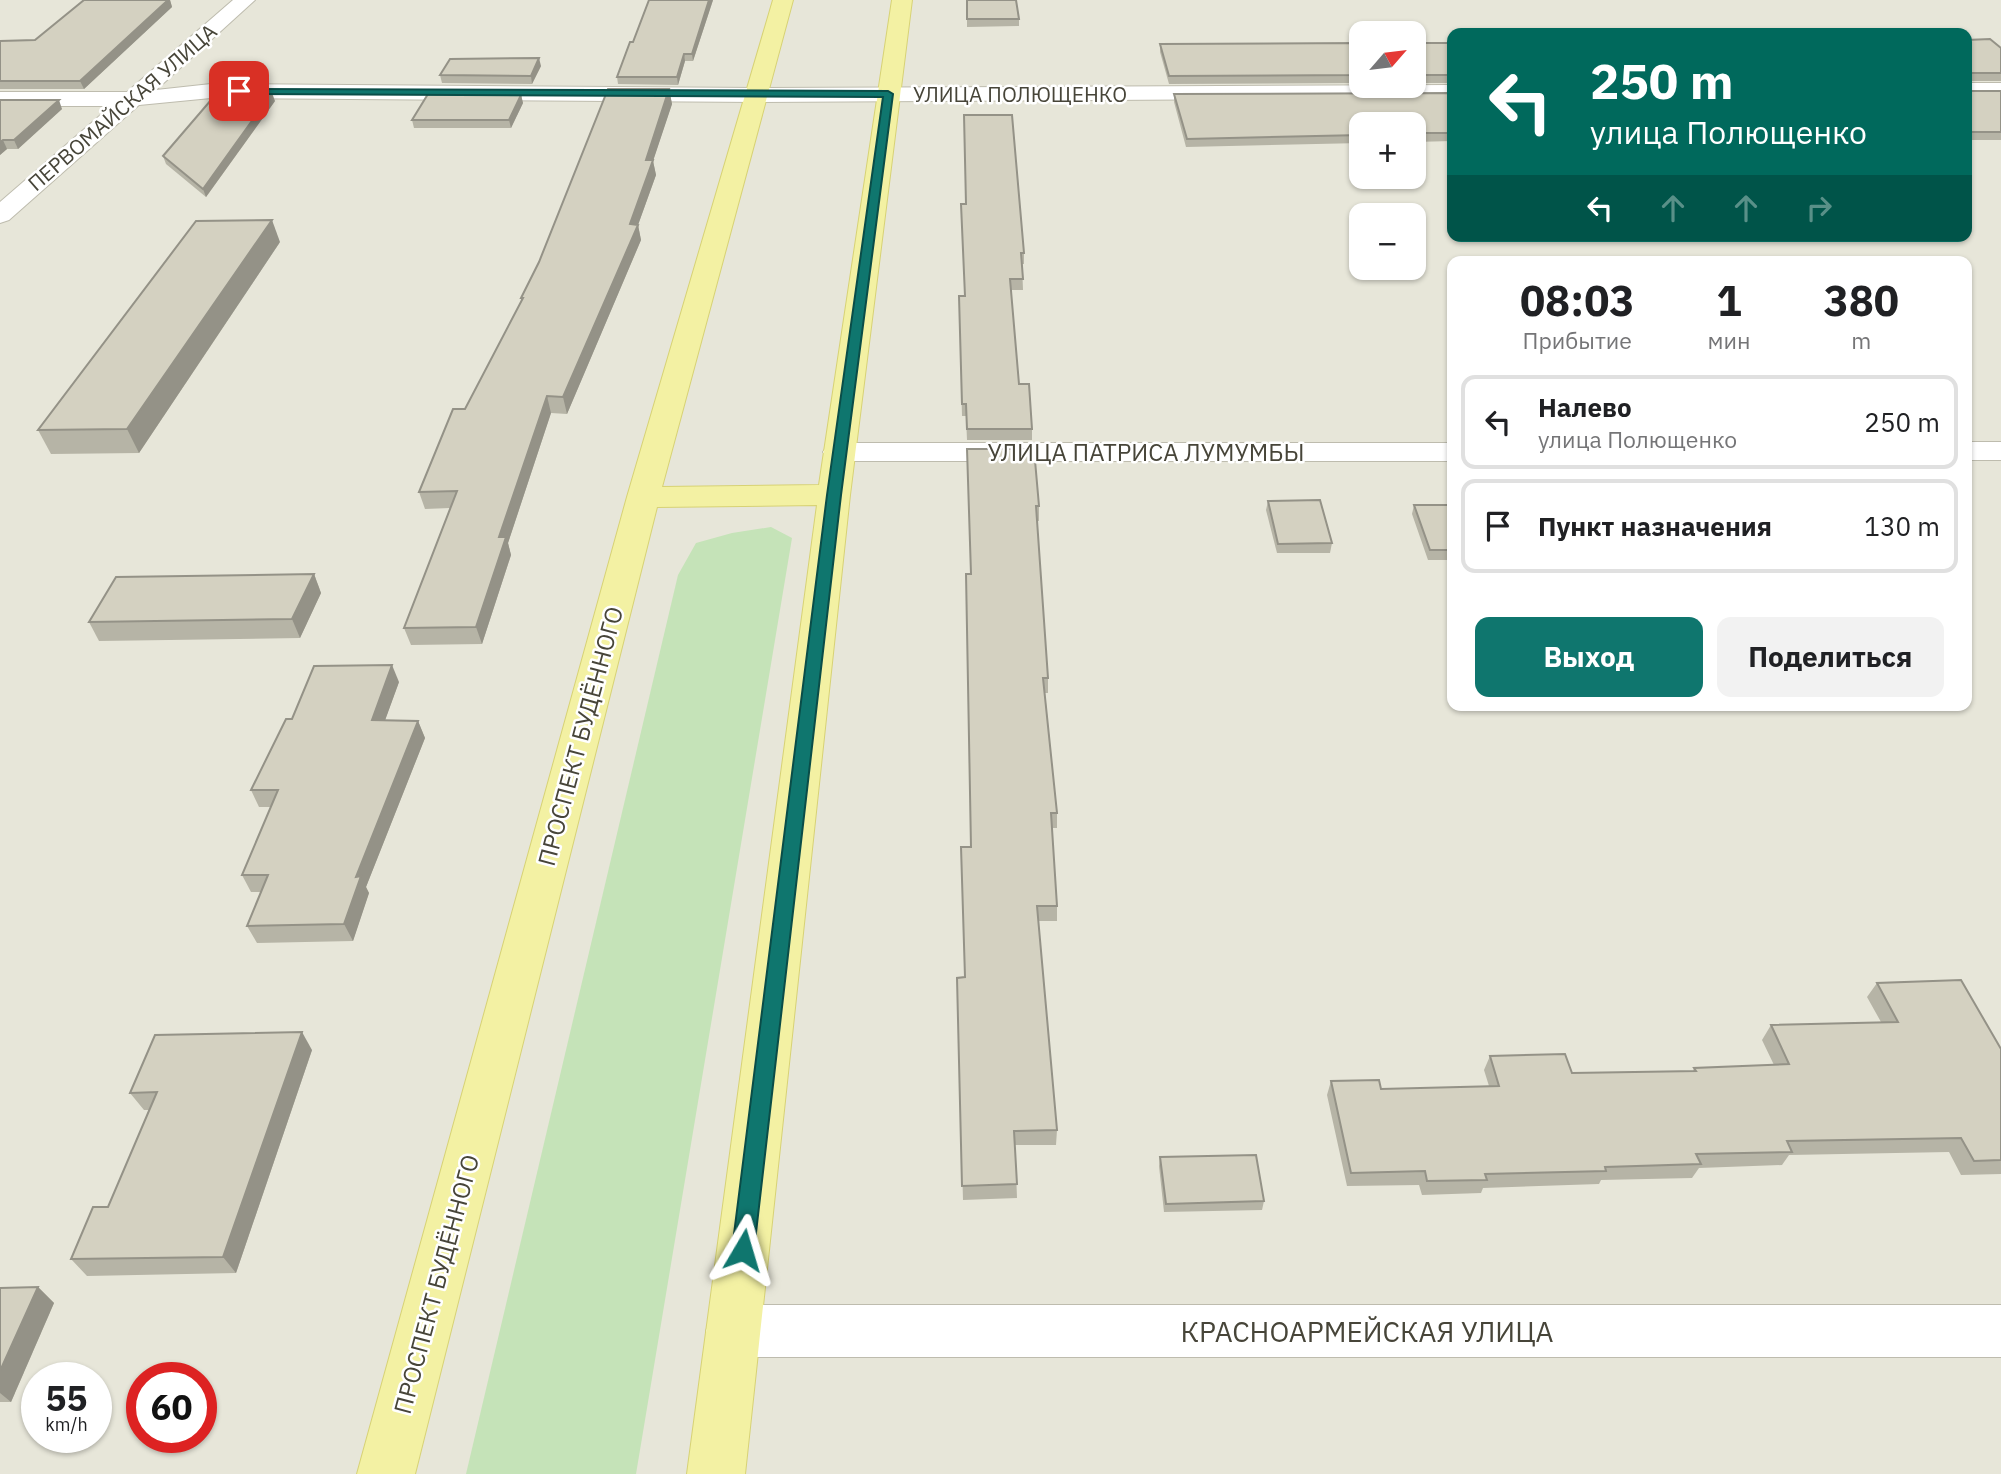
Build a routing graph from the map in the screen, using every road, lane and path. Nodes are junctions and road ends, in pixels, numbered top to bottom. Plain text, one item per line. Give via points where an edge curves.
1 (245, 0) edge
2 (783, 0) edge
3 (902, 0) edge
4 (1972, 90) edge
5 (2001, 90) edge
6 (1447, 92) edge
7 (888, 94) junction
8 (758, 95) junction
9 (0, 99) edge
10 (131, 99) junction
11 (0, 215) edge
12 (1972, 451) edge
13 (2001, 451) edge
14 (839, 452) junction
15 (1447, 452) edge
16 (834, 495) junction
17 (643, 497) junction
18 (733, 1331) junction
19 (2001, 1331) edge
20 (386, 1474) edge
21 (716, 1474) edge

1 - 10 street, ПЕРВОМАЙСКАЯ УЛИЦА
2 - 8 main road, ПРОСПЕКТ БУДЁННОГО
3 - 7 main road
4 - 5 street
6 - 7 street, УЛИЦА ПОЛЮЩЕНКО
7 - 8 street, УЛИЦА ПОЛЮЩЕНКО
7 - 14 main road
8 - 10 street, УЛИЦА ПОЛЮЩЕНКО via 211,91
8 - 17 main road, ПРОСПЕКТ БУДЁННОГО
9 - 10 street, УЛИЦА ПОЛЮЩЕНКО
10 - 11 street, ПЕРВОМАЙСКАЯ УЛИЦА
12 - 13 street
14 - 15 street, УЛИЦА ПАТРИСА ЛУМУМБЫ
14 - 16 main road
16 - 17 main road
16 - 18 main road
17 - 20 main road, ПРОСПЕКТ БУДЁННОГО
18 - 19 street, КРАСНОАРМЕЙСКАЯ УЛИЦА
18 - 21 main road

